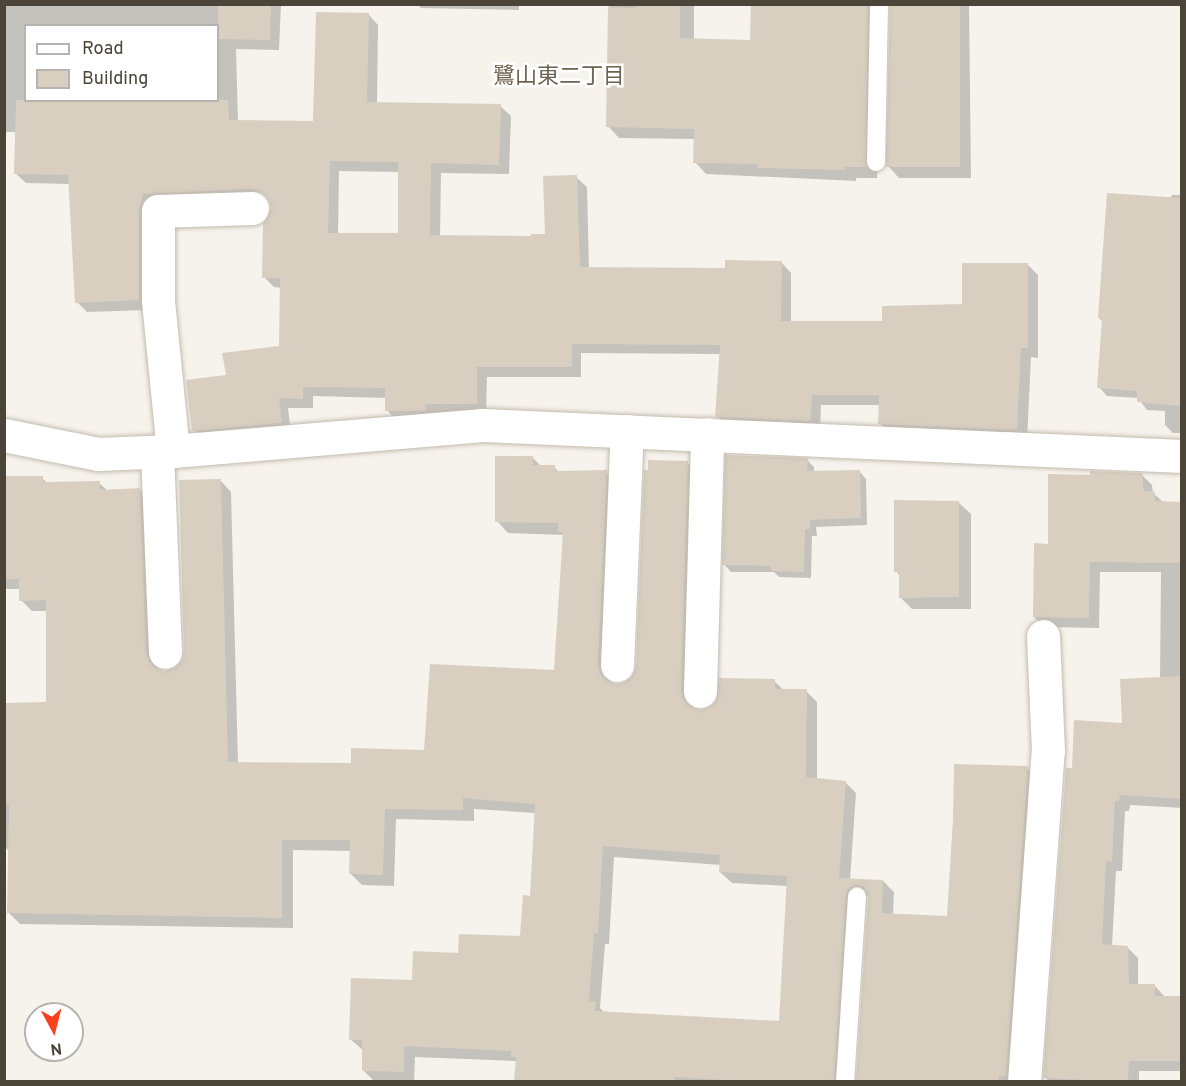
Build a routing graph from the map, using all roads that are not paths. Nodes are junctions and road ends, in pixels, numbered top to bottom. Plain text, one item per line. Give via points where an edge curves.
1 (879, 4) edge
2 (876, 162) dead end
3 (252, 208) dead end
4 (627, 431) junction
5 (707, 434) junction
6 (4, 435) edge
7 (165, 452) junction
8 (1182, 456) edge
9 (1043, 636) dead end
10 (165, 652) dead end
11 (616, 666) dead end
12 (700, 691) dead end
13 (857, 896) dead end
14 (845, 1082) edge
15 (1024, 1082) edge

1 - 2 lane
3 - 7 street via 158,211
4 - 5 street
4 - 7 street via 483,425
4 - 11 street
5 - 8 street
5 - 12 street
6 - 7 street via 98,454
7 - 10 street
9 - 15 street via 1048,752
13 - 14 lane

